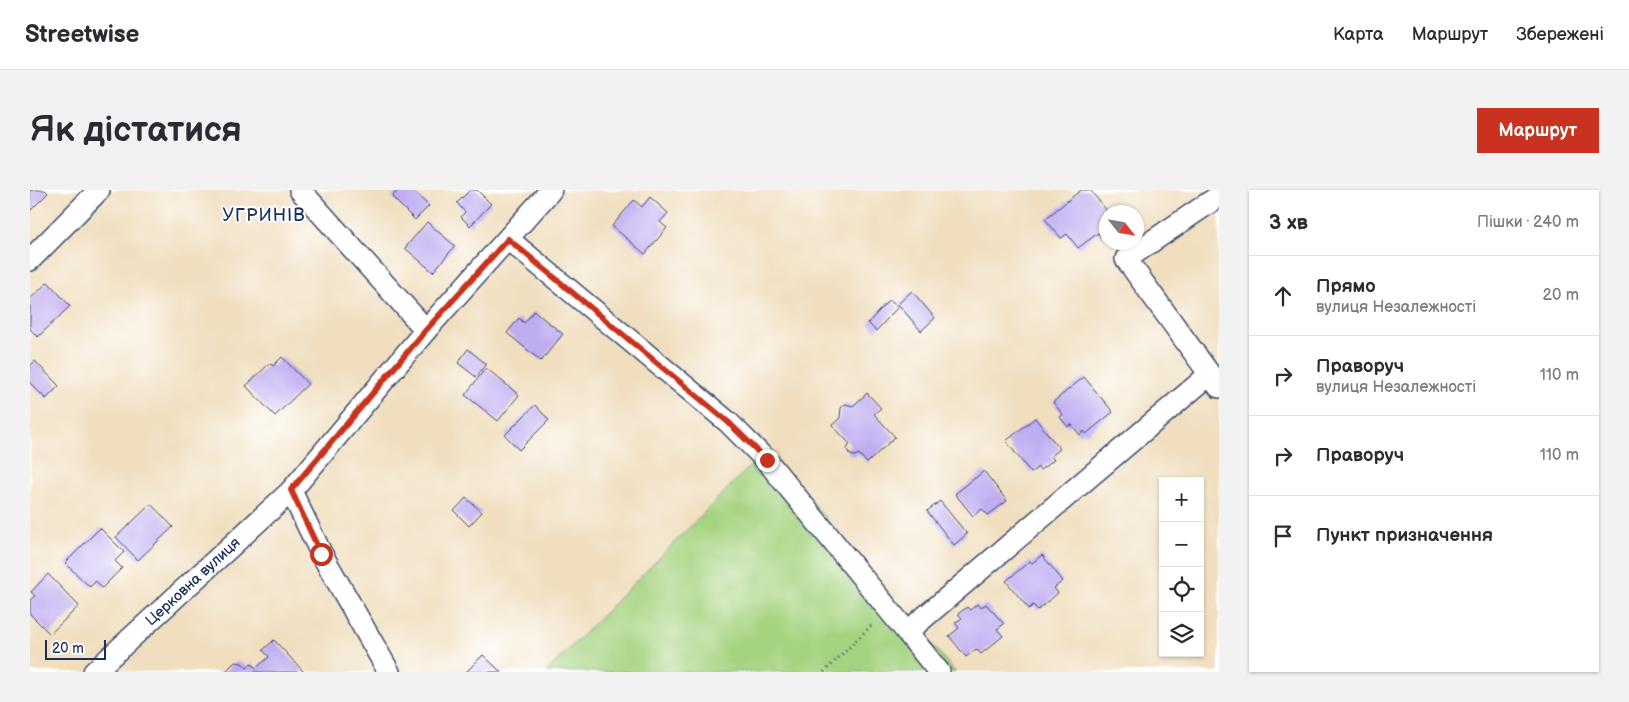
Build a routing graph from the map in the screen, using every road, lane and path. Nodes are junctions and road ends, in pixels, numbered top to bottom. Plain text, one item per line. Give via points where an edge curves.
1 (99, 190) edge
2 (300, 190) edge
3 (551, 190) edge
4 (1219, 196) edge
5 (508, 239) junction
6 (30, 260) edge
7 (426, 330) junction
8 (1214, 381) edge
9 (291, 490) junction
10 (888, 609) junction
11 (907, 632) junction
12 (94, 672) edge
13 (389, 672) edge
14 (824, 672) edge
15 (939, 672) edge

1 - 6 street
2 - 7 street
3 - 5 street, Церковна вулиця
4 - 8 street via 1126,259
5 - 7 street, Церковна вулиця
5 - 10 street via 728,422 767,460
7 - 9 street, Церковна вулиця
8 - 11 street
9 - 12 street, Церковна вулиця
9 - 13 street via 321,554
10 - 11 street
10 - 14 path
11 - 15 street

